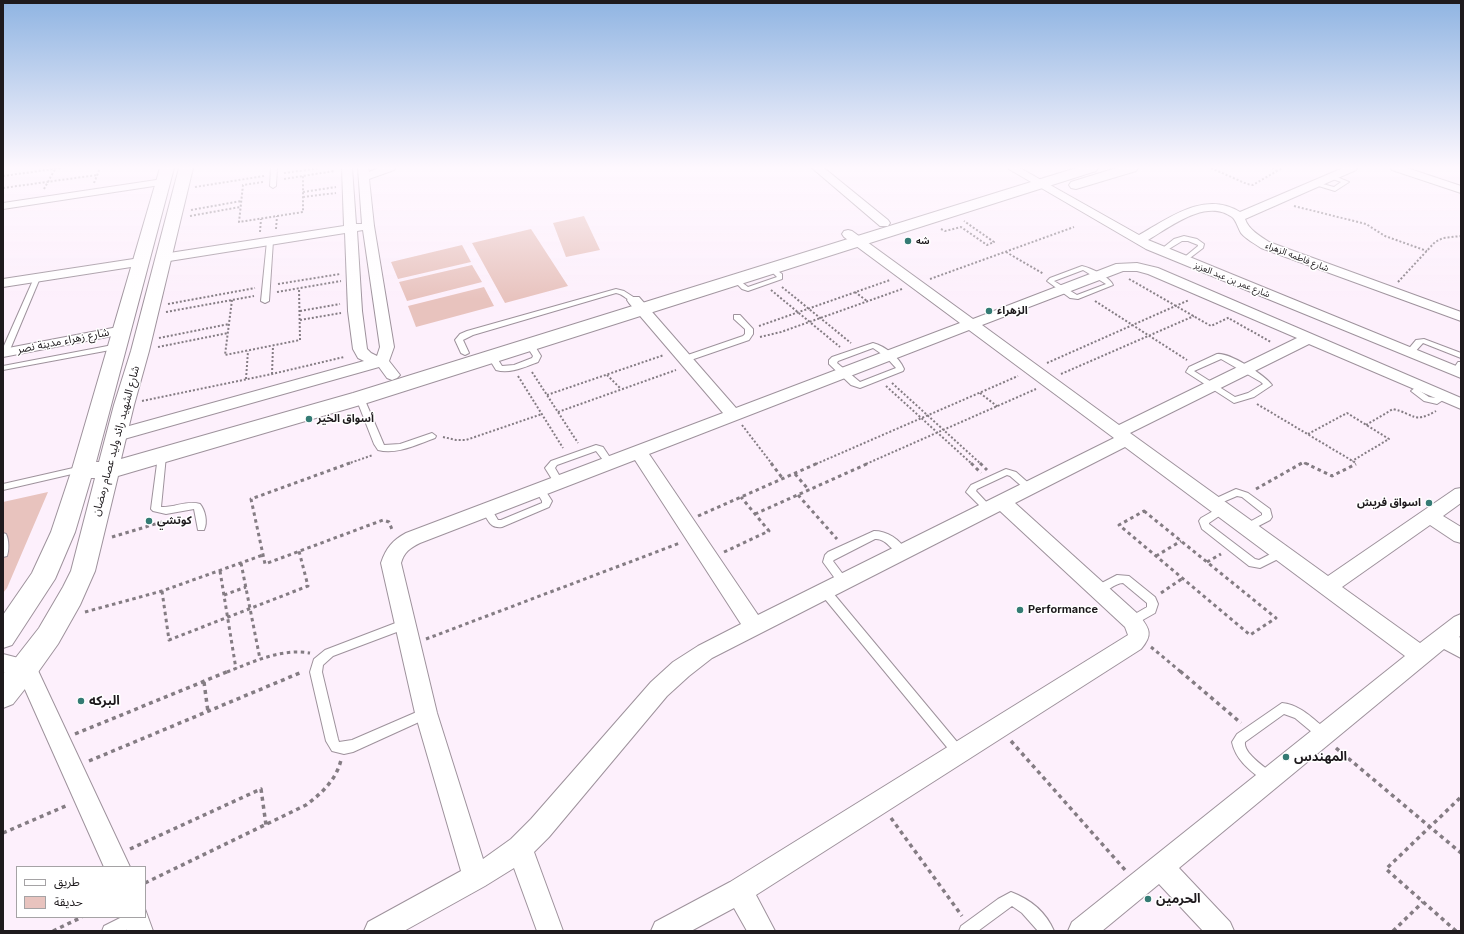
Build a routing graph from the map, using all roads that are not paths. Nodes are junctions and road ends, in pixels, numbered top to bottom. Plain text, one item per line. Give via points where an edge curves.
1 (159, 212) edge
2 (174, 212) edge
3 (350, 212) edge
4 (367, 212) edge
5 (870, 212) edge
6 (931, 212) edge
7 (953, 212) edge
8 (1088, 212) edge
9 (1190, 212) edge
10 (1232, 212) edge
11 (1252, 212) edge
12 (1239, 217) junction
13 (884, 223) junction
14 (368, 226) junction
15 (350, 229) junction
16 (853, 238) junction
17 (1138, 240) junction
18 (270, 241) junction
19 (1162, 251) junction
20 (163, 258) junction
21 (1184, 260) junction
22 (140, 262) junction
23 (1105, 273) junction
24 (37, 278) junction
25 (3, 284) edge
26 (1057, 284) junction
27 (266, 297) road end
28 (638, 305) junction
29 (737, 317) dead end
30 (1461, 317) edge
31 (971, 325) junction
32 (1309, 338) junction
33 (119, 342) junction
34 (4, 352) edge
35 (1410, 352) junction
36 (528, 354) junction
37 (889, 356) junction
38 (1461, 356) edge
39 (492, 357) junction
40 (684, 358) junction
41 (3, 368) edge
42 (387, 368) junction
43 (1246, 369) junction
44 (1459, 369) edge
45 (3, 373) edge
46 (843, 373) junction
47 (1212, 386) junction
48 (358, 392) junction
49 (1461, 404) edge
50 (733, 415) junction
51 (117, 435) junction
52 (1121, 435) junction
53 (432, 436) road end
54 (638, 451) junction
55 (162, 456) junction
56 (609, 462) junction
57 (109, 464) junction
58 (83, 469) junction
59 (558, 482) junction
60 (3, 486) edge
61 (1028, 487) junction
62 (1461, 494) edge
63 (994, 504) junction
64 (1218, 506) junction
65 (1429, 516) junction
66 (201, 527) dead end
67 (1247, 528) junction
68 (1461, 536) edge
69 (3, 537) edge
70 (901, 551) junction
71 (1280, 552) junction
72 (3, 553) edge
73 (843, 581) junction
74 (1327, 587) junction
75 (824, 590) junction
76 (1098, 590) junction
77 (406, 624) junction
78 (754, 626) junction
79 (1135, 629) junction
80 (5, 633) edge
81 (1455, 636) edge
82 (1420, 655) junction
83 (3, 663) edge
84 (26, 669) junction
85 (3, 695) edge
86 (426, 713) junction
87 (1322, 735) junction
88 (959, 753) junction
89 (1269, 778) junction
90 (520, 848) junction
91 (115, 862) edge
92 (1160, 867) junction
93 (476, 877) junction
94 (739, 891) junction
95 (136, 922) edge
96 (968, 930) edge
97 (109, 931) edge
98 (377, 931) edge
99 (550, 931) edge
100 (664, 931) edge
101 (762, 931) edge
102 (1047, 931) edge
103 (1081, 931) edge
104 (1222, 931) edge

1 - 22 street, شارع الشهيد رائد وليد عصام رمضان
2 - 20 street, شارع الشهيد رائد وليد عصام رمضان
3 - 15 street
4 - 14 street
5 - 13 street
6 - 13 street
7 - 16 street
8 - 17 street, شارع عمر بن عبد العزيز
9 - 17 street
10 - 12 street
11 - 12 street
12 - 30 street, شارع فاطمه الزهراء via 1241,226 1265,245
13 - 16 street
14 - 15 street
14 - 42 street via 387,347
15 - 18 street
15 - 42 street via 361,353
16 - 28 street
16 - 28 street via 770,278 736,280
16 - 31 street
17 - 19 street, شارع عمر بن عبد العزيز
18 - 20 street
18 - 27 lane
19 - 21 street, شارع عمر بن عبد العزيز
19 - 21 lane via 1181,237 1201,244 1201,247
20 - 51 street, شارع الشهيد رائد وليد عصام رمضان
21 - 35 street, شارع عمر بن عبد العزيز
22 - 24 street
22 - 33 street, شارع الشهيد رائد وليد عصام رمضان
23 - 26 street
23 - 26 lane via 1110,285 1086,295 1076,297
23 - 32 street via 1121,267 1148,270
24 - 25 street
24 - 34 lane
26 - 31 street
28 - 36 street
28 - 40 street
28 - 42 street via 465,353
29 - 40 lane via 749,330 746,338
31 - 37 street
31 - 52 street
32 - 43 street
32 - 49 street via 1421,386 1442,403
33 - 34 street, شارع زهراء مدينة نصر
33 - 41 lane
33 - 45 lane
33 - 58 street, شارع الشهيد رائد وليد عصام رمضان
35 - 38 lane via 1419,342 1424,341
35 - 44 street, شارع عمر بن عبد العزيز
36 - 39 street
36 - 39 lane via 512,368 502,369
37 - 46 street
37 - 46 lane via 876,346 870,346 835,359 832,362
37 - 46 lane via 900,369 864,384 857,385
39 - 48 street
40 - 50 street
42 - 48 street
42 - 51 street
43 - 47 street
43 - 47 lane via 1220,356 1190,370
43 - 47 lane via 1268,385 1238,400
46 - 50 street
47 - 52 street
48 - 53 lane via 381,448 387,449
48 - 55 street
48 - 57 street
50 - 54 street
51 - 57 street, شارع الشهيد رائد وليد عصام رمضان
52 - 61 street
52 - 64 street
54 - 56 street
54 - 78 street
55 - 57 street
55 - 66 lane via 156,509 163,511 197,506 200,510
56 - 59 street
56 - 59 lane via 598,448 554,463 550,466
57 - 58 street
57 - 84 street, شارع الشهيد رائد وليد عصام رمضان via 83,571 74,594
58 - 60 lane
58 - 80 street, شارع الشهيد رائد وليد عصام رمضان via 54,554 34,591
59 - 77 street via 401,544 394,553 392,563
61 - 63 street
61 - 63 lane via 1010,473 1003,473 974,487 971,492
62 - 65 street
63 - 70 street
63 - 76 street
64 - 67 street
64 - 67 lane via 1236,492 1245,495 1264,509 1268,515
64 - 71 lane via 1204,521 1205,526 1253,563 1260,564
65 - 68 street
65 - 74 street
67 - 71 street
69 - 72 lane
70 - 73 street
70 - 73 lane via 887,537 878,534 832,555 828,562
71 - 74 street
73 - 75 street
74 - 82 street
75 - 78 street
75 - 88 lane
76 - 79 street
76 - 79 lane via 1117,579 1125,579 1151,600 1151,610
77 - 86 street
77 - 86 lane via 319,662 332,741 336,747 344,748
78 - 90 street via 705,652 681,669 659,690
79 - 88 street via 1134,643
81 - 82 street
82 - 87 street
83 - 84 street
84 - 85 street, شارع الشهيد رائد وليد عصام رمضان
84 - 91 street
86 - 93 street
87 - 89 street
87 - 89 lane via 1289,708 1278,710 1250,731 1238,742 1238,748
88 - 94 street
89 - 92 street
90 - 93 street
90 - 99 street
92 - 103 street
92 - 104 street
93 - 98 street
94 - 100 street
94 - 101 street
95 - 97 lane
96 - 102 lane via 1011,899 1022,902

